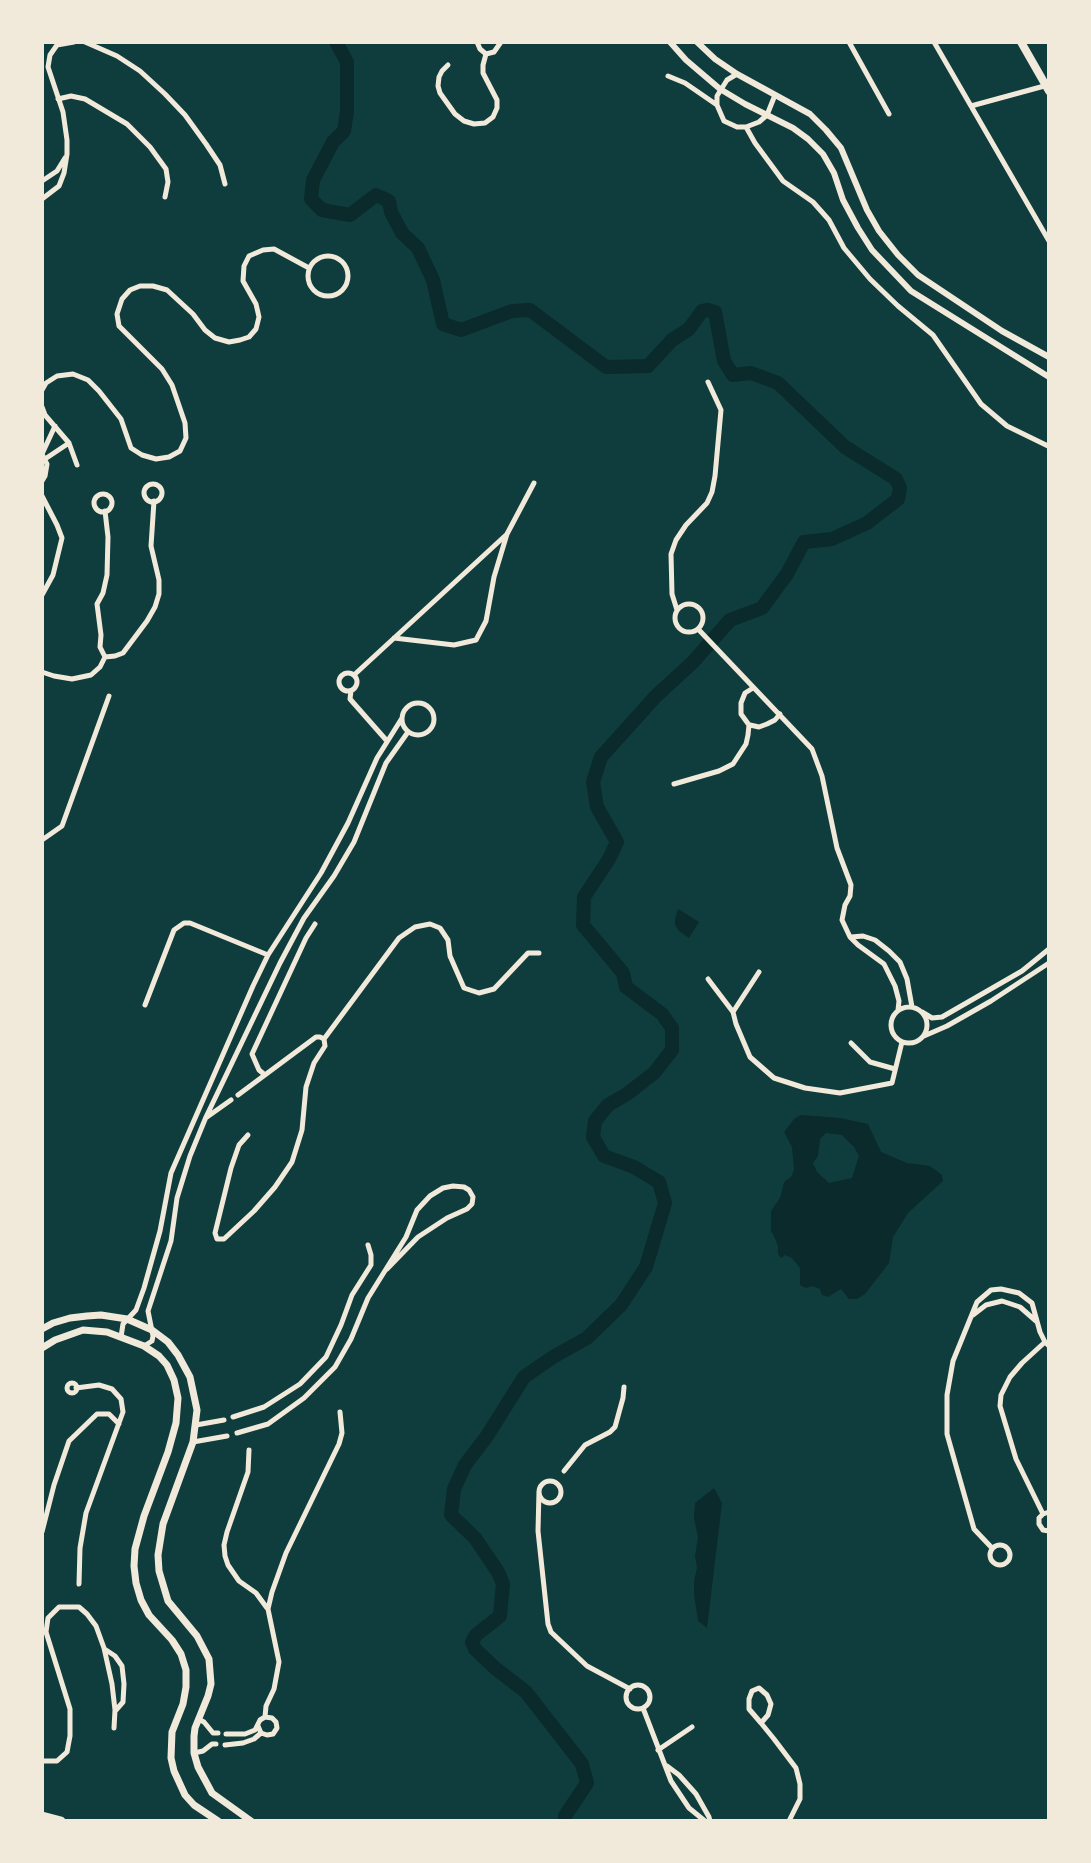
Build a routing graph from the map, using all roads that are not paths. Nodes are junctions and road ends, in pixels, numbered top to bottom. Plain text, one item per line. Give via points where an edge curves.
1 (74, 42) edge
2 (85, 42) edge
3 (477, 42) edge
4 (501, 42) edge
5 (670, 42) edge
6 (697, 42) edge
7 (849, 42) edge
8 (934, 42) edge
9 (1021, 42) edge
10 (486, 54) junction
11 (448, 65) dead end
12 (737, 74) junction
13 (668, 76) dead end
14 (1048, 87) edge
15 (720, 89) junction
16 (775, 95) junction
17 (58, 99) junction
18 (717, 105) junction
19 (971, 106) junction
20 (889, 114) dead end
21 (767, 115) junction
22 (746, 127) junction
23 (67, 154) junction
24 (42, 181) edge
25 (225, 184) dead end
26 (165, 197) dead end
27 (42, 199) edge
28 (1049, 241) edge
29 (309, 268) junction
30 (1049, 357) edge
31 (1049, 377) edge
32 (708, 382) dead end
33 (42, 390) edge
34 (42, 407) edge
35 (55, 426) junction
36 (69, 443) junction
37 (1048, 446) edge
38 (44, 456) edge
39 (77, 465) dead end
40 (42, 481) edge
41 (534, 483) dead end
42 (42, 496) edge
43 (154, 501) dead end
44 (45, 505) edge
45 (105, 511) dead end
46 (507, 534) junction
47 (42, 595) edge
48 (677, 610) junction
49 (699, 630) junction
50 (394, 638) junction
51 (105, 657) junction
52 (42, 672) edge
53 (354, 675) junction
54 (753, 688) junction
55 (351, 691) junction
56 (109, 696) dead end
57 (780, 714) junction
58 (402, 718) junction
59 (749, 725) junction
60 (408, 732) junction
61 (387, 741) junction
62 (674, 784) dead end
63 (42, 840) edge
64 (315, 924) dead end
65 (850, 937) junction
66 (1049, 949) edge
67 (539, 953) dead end
68 (268, 955) junction
69 (1049, 963) edge
70 (759, 972) dead end
71 (708, 979) dead end
72 (253, 986) junction
73 (266, 993) junction
74 (145, 1005) dead end
75 (912, 1007) junction
76 (898, 1010) junction
77 (733, 1012) junction
78 (922, 1012) junction
79 (924, 1036) junction
80 (324, 1039) junction
81 (902, 1042) junction
82 (851, 1043) dead end
83 (895, 1069) junction
84 (265, 1075) junction
85 (224, 1080) junction
86 (231, 1100) dead end
87 (206, 1117) junction
88 (248, 1135) dead end
89 (160, 1231) junction
90 (172, 1234) junction
91 (368, 1245) dead end
92 (387, 1269) junction
93 (127, 1319) junction
94 (969, 1319) junction
95 (1037, 1322) junction
96 (42, 1329) edge
97 (152, 1330) junction
98 (121, 1337) junction
99 (1047, 1344) edge
100 (144, 1346) junction
101 (42, 1348) edge
102 (624, 1387) dead end
103 (76, 1388) dead end
104 (340, 1412) dead end
105 (233, 1417) dead end
106 (224, 1420) dead end
107 (119, 1424) junction
108 (196, 1425) junction
109 (237, 1433) dead end
110 (227, 1436) dead end
111 (193, 1442) junction
112 (249, 1450) dead end
113 (564, 1471) dead end
114 (539, 1491) junction
115 (1046, 1513) edge
116 (1049, 1531) edge
117 (42, 1532) edge
118 (992, 1548) dead end
119 (79, 1584) dead end
120 (268, 1609) junction
121 (104, 1648) junction
122 (630, 1689) junction
123 (643, 1708) junction
124 (115, 1710) junction
125 (265, 1717) junction
126 (198, 1719) junction
127 (761, 1723) junction
128 (258, 1726) junction
129 (692, 1727) dead end
130 (114, 1728) dead end
131 (261, 1733) junction
132 (226, 1734) dead end
133 (225, 1745) dead end
134 (658, 1750) junction
135 (194, 1753) junction
136 (42, 1761) edge
137 (664, 1764) junction
138 (42, 1816) edge
139 (61, 1821) edge
140 (218, 1821) edge
141 (251, 1821) edge
142 (708, 1821) edge
143 (789, 1821) edge

1 - 17 street via 57,45 50,55 48,67
2 - 25 street via 117,56 165,94 220,165
3 - 10 street
4 - 10 street
5 - 15 street
6 - 12 street
7 - 20 street
8 - 19 street
9 - 14 main road
10 - 11 street via 483,73 497,108 485,123 464,121 440,93 439,77
12 - 15 street
12 - 16 street
13 - 18 street
14 - 19 street
15 - 18 street
15 - 21 street
16 - 21 street
16 - 30 street via 810,114 841,148 879,231 918,275
17 - 23 street
17 - 26 street via 85,99 127,124 166,169
18 - 22 street via 724,121
19 - 28 street
21 - 22 street
21 - 31 street via 823,154 858,228 911,291
22 - 37 street via 783,181 829,220 870,279 933,335 981,404 1007,426
23 - 24 street via 57,171
23 - 27 street via 59,186
29 - 29 street via 310,285 324,295 347,284 346,267 332,257
29 - 33 street via 274,249 249,256 243,281 259,317 249,337 229,342 205,330 167,290 140,286 122,299 119,326 162,369 185,423 180,451 169,457 156,459 131,448 121,419 88,380 73,374 57,376
32 - 48 street via 721,410 715,476 707,503 686,525 671,554
34 - 35 street
35 - 36 street
35 - 38 street
36 - 38 street
36 - 39 street
38 - 40 street via 47,470
41 - 46 street
42 - 44 street
43 - 51 street via 151,546 159,580 155,607 123,653
44 - 47 street via 62,538
45 - 51 street via 107,575 97,604
46 - 50 street
46 - 50 street via 486,621 476,640 454,645
48 - 49 street via 674,617 682,631
48 - 49 street via 696,605 703,612
49 - 54 street
50 - 53 street
51 - 52 street via 91,675 72,679
53 - 55 street via 357,686
53 - 55 street via 339,680 342,689
54 - 57 street
54 - 59 street via 741,703
55 - 61 street via 350,699
56 - 63 street via 62,826
57 - 59 street via 759,727
57 - 65 street via 812,749 822,776 837,848 851,885 842,920
58 - 60 street
58 - 60 street via 413,704 426,705 434,714 428,732
58 - 61 street
59 - 62 street via 746,744 733,764
60 - 73 street via 386,763 354,842 304,918
61 - 68 street via 321,873
64 - 84 street via 252,1054
65 - 75 street via 875,940 900,962
65 - 76 street via 884,964 895,986
66 - 78 street via 1022,971 942,1017
67 - 80 street via 528,953 494,989 479,993 464,988 440,928 415,927 399,938
68 - 72 street
68 - 74 street via 184,923 174,930
69 - 79 street
70 - 77 street
71 - 77 street
72 - 73 street
72 - 89 street via 171,1173
73 - 85 street
75 - 76 street
75 - 78 street
76 - 81 street via 889,1027
77 - 83 street via 750,1057 774,1078 840,1093 892,1083
78 - 79 street via 927,1020
79 - 81 street
80 - 84 street via 316,1037
80 - 88 street via 306,1087 292,1162 254,1211 224,1239 217,1239 231,1168
81 - 83 street
82 - 83 street via 870,1062
84 - 85 street via 237,1090
85 - 87 street
86 - 87 street
87 - 90 street via 182,1177
89 - 90 street
89 - 93 street via 139,1303
90 - 97 street via 148,1311
91 - 105 street via 371,1265 326,1357 280,1397
92 - 92 street via 418,1237 467,1209 473,1197 469,1190 453,1186 430,1196 417,1210
92 - 109 street via 335,1367 268,1424
93 - 96 main road via 87,1316
93 - 97 main road
93 - 98 street
94 - 95 street via 1002,1301 1020,1307
94 - 95 street via 991,1290 1010,1289 1032,1303
94 - 118 street via 948,1381 947,1434 974,1529
95 - 99 street
97 - 100 street via 152,1341
97 - 108 main road via 168,1342 190,1377
98 - 100 main road
98 - 101 main road via 83,1330
99 - 115 street via 1010,1377 1000,1406 1016,1459
100 - 140 main road via 167,1365 178,1413 135,1549 136,1583 149,1615 172,1640 186,1670 171,1745 174,1771 185,1795
102 - 113 street via 615,1427 585,1445
103 - 107 street via 112,1389 121,1399
104 - 120 street via 339,1444 286,1553
106 - 108 street
107 - 117 street via 109,1414 97,1414 69,1441
107 - 119 street via 86,1513
108 - 111 main road
110 - 111 street
111 - 126 main road via 163,1524 158,1555 168,1601 209,1659 211,1684
112 - 120 street via 225,1556 239,1581
114 - 114 street via 548,1481 558,1480 561,1493 545,1502
114 - 122 street via 538,1531 551,1632 587,1666
115 - 116 street via 1039,1524
120 - 125 street via 279,1662
121 - 124 street
121 - 124 street via 122,1666 123,1702
121 - 136 street via 92,1620 79,1607 59,1607 48,1618 47,1641 71,1723 67,1752 57,1761
122 - 123 street via 628,1704
122 - 123 street via 649,1691 649,1704
123 - 134 street
124 - 130 street
125 - 128 street
125 - 131 street via 277,1728 273,1734
126 - 135 main road
126 - 135 street via 215,1733 214,1744
127 - 127 street via 749,1709 752,1691 759,1688 771,1704
127 - 143 street via 796,1768 800,1799
128 - 131 street
128 - 132 street via 245,1734
129 - 134 street
131 - 133 street
134 - 137 street
135 - 141 main road via 212,1793
137 - 142 street via 689,1808
137 - 142 street via 696,1794
138 - 139 highway

